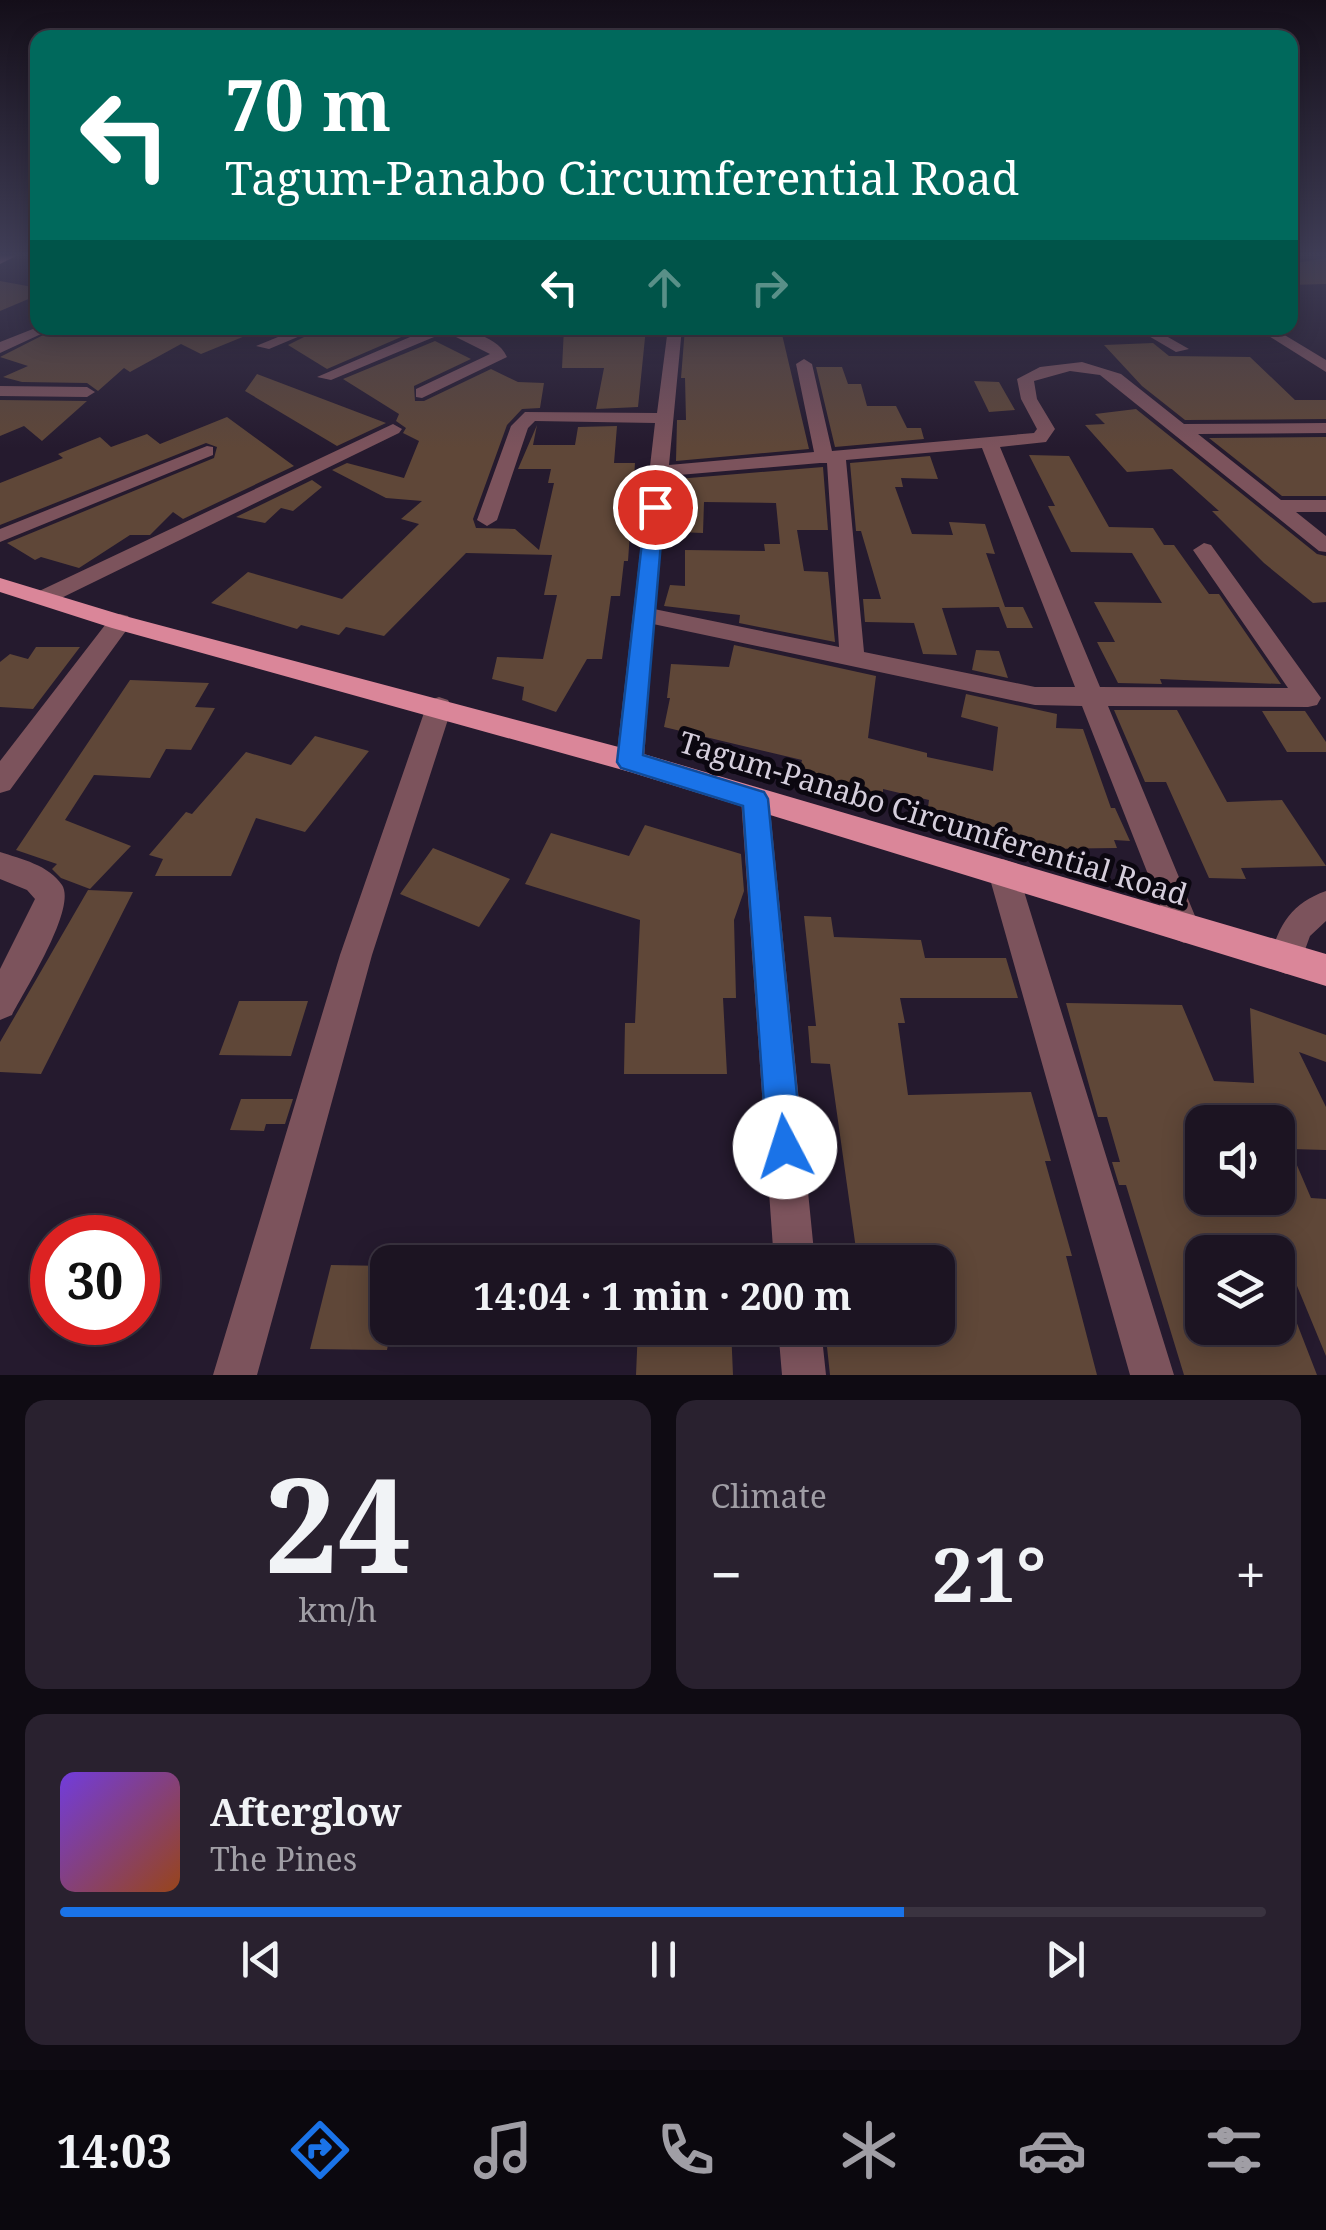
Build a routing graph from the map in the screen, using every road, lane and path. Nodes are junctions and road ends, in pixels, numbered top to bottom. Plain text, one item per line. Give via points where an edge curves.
1 (31, 335) edge
2 (293, 335) edge
3 (428, 335) edge
4 (462, 335) edge
5 (675, 335) edge
6 (1154, 335) edge
7 (1274, 335) edge
8 (264, 346) dead end
9 (0, 348) edge
10 (1181, 350) dead end
11 (804, 364) dead end
12 (1326, 367) edge
13 (325, 376) dead end
14 (0, 391) edge
15 (86, 392) dead end
16 (422, 393) dead end
17 (664, 418) junction
18 (1326, 428) edge
19 (393, 429) dead end
20 (1181, 429) junction
21 (989, 442) junction
22 (206, 451) dead end
23 (830, 458) junction
24 (659, 472) junction
25 (1276, 506) junction
26 (1326, 506) edge
27 (487, 520) dead end
28 (0, 536) edge
29 (1326, 546) edge
30 (1204, 550) dead end
31 (0, 586) edge
32 (43, 598) junction
33 (642, 614) junction
34 (120, 622) junction
35 (852, 657) junction
36 (1095, 699) junction
37 (439, 707) junction
38 (630, 762) junction
39 (0, 782) edge
40 (755, 799) junction
41 (0, 865) edge
42 (1003, 872) junction
43 (1326, 905) edge
44 (1184, 928) junction
45 (1286, 958) junction
46 (1326, 970) edge
47 (0, 1003) edge
48 (794, 1245) edge
49 (801, 1345) edge
50 (235, 1375) edge
51 (804, 1375) edge
52 (1152, 1375) edge

1 - 9 street
2 - 8 street
3 - 13 street
4 - 16 street via 499,357
5 - 17 street
6 - 10 street
7 - 12 street
11 - 23 street
14 - 15 street
17 - 24 street
17 - 27 street via 530,416 520,426
18 - 20 street
19 - 32 street
20 - 21 street via 1108,372 1077,366 1025,379 1045,436
20 - 25 street
21 - 23 street
21 - 36 street
22 - 28 street
23 - 24 street
23 - 35 street
24 - 33 street
25 - 26 street
25 - 29 street
30 - 36 street via 1308,698
31 - 32 main road, Tagum-Panabo Circumferential Road
32 - 34 main road, Tagum-Panabo Circumferential Road
33 - 35 street
33 - 38 street
34 - 37 main road, Tagum-Panabo Circumferential Road
34 - 39 street
35 - 36 street via 1034,696
36 - 44 street
37 - 38 main road, Tagum-Panabo Circumferential Road
37 - 50 street via 322,1060
38 - 40 main road, Tagum-Panabo Circumferential Road
40 - 42 main road, Tagum-Panabo Circumferential Road
40 - 48 street
41 - 47 street via 38,880 51,894 51,907
42 - 44 main road, Tagum-Panabo Circumferential Road
42 - 52 street
43 - 45 street via 1292,932
44 - 45 main road, Tagum-Panabo Circumferential Road
45 - 46 main road, Tagum-Panabo Circumferential Road
49 - 51 street

